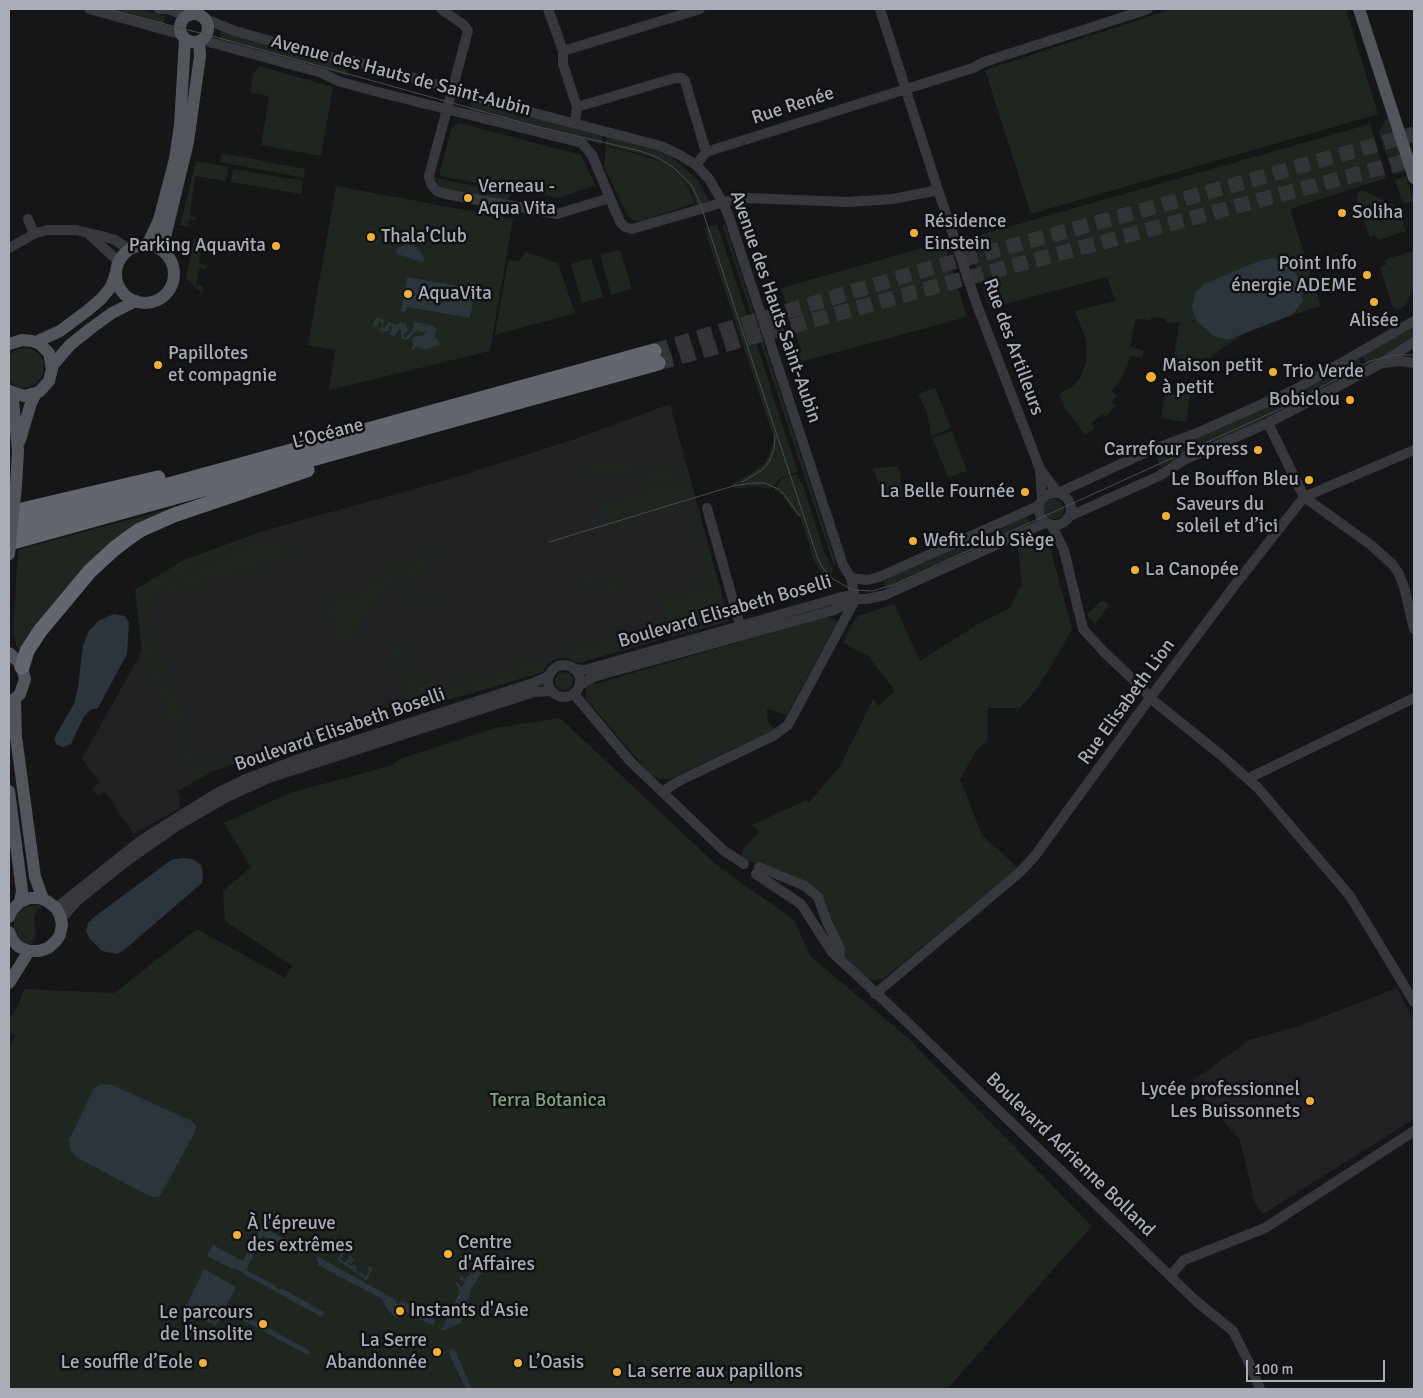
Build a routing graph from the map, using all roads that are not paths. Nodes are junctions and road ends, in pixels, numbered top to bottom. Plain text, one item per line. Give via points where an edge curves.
1 (89, 9) edge
2 (159, 9) edge
3 (441, 9) edge
4 (548, 9) edge
5 (700, 9) edge
6 (880, 9) edge
7 (1148, 9) edge
8 (1359, 9) edge
9 (195, 14) edge
10 (183, 37) junction
11 (201, 41) junction
12 (563, 51) junction
13 (353, 61) joint
14 (452, 88) junction
15 (906, 88) junction
16 (578, 107) junction
17 (447, 110) junction
18 (575, 123) junction
19 (706, 152) junction
20 (696, 165) junction
21 (1414, 178) edge
22 (938, 190) junction
23 (610, 198) junction
24 (723, 203) junction
25 (28, 219) dead end
26 (87, 232) junction
27 (34, 234) junction
28 (147, 245) junction
29 (9, 248) edge
30 (130, 250) junction
31 (164, 253) junction
32 (118, 268) junction
33 (136, 301) junction
34 (1414, 321) edge
35 (36, 342) junction
36 (1414, 342) edge
37 (9, 344) edge
38 (1414, 363) edge
39 (1380, 364) junction
40 (52, 366) junction
41 (10, 392) edge
42 (36, 394) junction
43 (1268, 423) junction
44 (396, 436) junction
45 (18, 450) junction
46 (1414, 450) edge
47 (1040, 469) junction
48 (208, 474) junction
49 (1058, 493) junction
50 (1304, 497) junction
51 (1040, 502) junction
52 (707, 508) dead end
53 (9, 513) edge
54 (1068, 519) junction
55 (1049, 524) junction
56 (9, 529) edge
57 (9, 543) edge
58 (1064, 550) junction
59 (9, 554) edge
60 (851, 578) junction
61 (855, 599) junction
62 (1414, 629) edge
63 (742, 631) junction
64 (10, 651) edge
65 (22, 667) junction
66 (574, 669) junction
67 (549, 676) junction
68 (580, 684) junction
69 (552, 691) junction
70 (574, 694) junction
71 (1150, 698) junction
72 (1414, 698) edge
73 (12, 702) edge
74 (1249, 778) junction
75 (9, 791) edge
76 (662, 792) junction
77 (744, 864) dead end
78 (43, 899) junction
79 (12, 910) edge
80 (59, 914) junction
81 (9, 938) edge
82 (29, 951) junction
83 (839, 959) junction
84 (9, 983) edge
85 (875, 994) junction
86 (1414, 1002) edge
87 (1414, 1132) edge
88 (1170, 1276) junction
89 (1260, 1389) edge

1 - 10 street
2 - 9 street, Avenue des Hauts de Saint-Aubin
3 - 14 street via 468,31
4 - 12 street
5 - 12 street
6 - 15 street, Rue des Artilleurs
7 - 15 street, Rue Renée
8 - 21 main road
9 - 10 main road via 180,24
9 - 11 main road via 208,30
9 - 13 street, Avenue des Hauts de Saint-Aubin via 235,31
10 - 11 main road via 192,42
10 - 28 main road via 180,125 175,159 159,220
11 - 17 street, Avenue des Hauts de Saint-Aubin
11 - 31 main road via 188,142
12 - 16 street via 563,64
13 - 14 street, Avenue des Hauts Saint-Aubin
14 - 17 street
14 - 18 street, Avenue des Hauts Saint-Aubin via 484,100
15 - 19 street, Rue Renée
15 - 22 street, Rue des Artilleurs
16 - 18 street
16 - 19 street via 682,78
17 - 23 street, Avenue des Hauts de Saint-Aubin via 582,143 589,149
17 - 23 street via 430,176 431,184 438,191 557,214
18 - 20 street, Avenue des Hauts Saint-Aubin via 661,146
19 - 20 street
20 - 24 street, Avenue des Hauts Saint-Aubin
22 - 24 street via 848,202 749,198
22 - 47 street, Rue des Artilleurs via 977,305
23 - 24 street via 620,222 632,229
24 - 60 street, Avenue des Hauts Saint-Aubin via 843,565
25 - 27 street
26 - 27 street via 48,230
26 - 30 street via 115,240
26 - 32 street
27 - 29 street
28 - 30 main road
28 - 31 main road
30 - 32 main road
31 - 33 main road via 173,269 170,288 157,300
32 - 33 main road via 117,280 122,290
32 - 35 main road via 111,287 101,299 60,331
33 - 40 main road via 90,329
34 - 49 street via 1294,390
35 - 37 main road via 22,340
35 - 40 main road via 46,350
36 - 39 street
38 - 39 street
39 - 43 street
40 - 42 main road via 49,381
41 - 42 main road via 24,396
41 - 45 main road
42 - 45 main road
43 - 50 street
43 - 54 street via 1184,460 1159,476
44 - 48 highway, L’Océane via 656,357
44 - 57 highway, L’Océane
44 - 65 highway via 381,448 192,508 140,530 114,548 90,571 32,642
45 - 59 main road, bridge
46 - 50 street, Rue Elisabeth Lion
47 - 49 street, Rue des Artilleurs
47 - 51 street, Rue des Artilleurs
48 - 53 highway via 185,472
48 - 56 highway, L’Océane
49 - 51 street via 1048,494
49 - 54 street via 1068,500 1071,509
50 - 62 street via 1371,545 1393,565 1404,588
50 - 71 street, Rue Elisabeth Lion
51 - 55 street via 1038,514
51 - 60 street, Boulevard Elisabeth Boselli via 879,577 867,580
52 - 63 street
54 - 55 street via 1059,525
54 - 58 street
55 - 58 street
55 - 61 street, Boulevard Elisabeth Boselli via 885,595
58 - 71 street via 1083,629
60 - 61 street, Avenue des Hauts Saint-Aubin
61 - 63 street, Boulevard Elisabeth Boselli via 842,596
61 - 76 street via 788,725 773,736
63 - 66 street, Boulevard Elisabeth Boselli via 585,670
63 - 68 street, Boulevard Elisabeth Boselli via 595,676
64 - 65 main road
65 - 73 main road via 24,687
66 - 67 street via 560,666 554,668
66 - 68 street
67 - 69 street
67 - 80 street, Boulevard Elisabeth Boselli via 300,759 217,793 143,839
68 - 70 street
69 - 70 street via 562,697
69 - 80 street via 534,692 269,778 227,797 177,826
70 - 76 street via 630,761
71 - 74 street
71 - 85 street, Rue Elisabeth Lion via 1034,858
72 - 74 street
73 - 78 main road via 34,868
74 - 86 street via 1350,896
75 - 79 main road via 22,891
76 - 77 street via 723,850
78 - 79 main road via 30,898
78 - 80 main road
80 - 82 main road via 61,932 54,944 42,950
81 - 82 main road
82 - 84 main road
83 - 83 street, Boulevard Adrienne Bolland via 802,904 757,871 805,886 818,896 840,949
83 - 85 street, Boulevard Adrienne Bolland
85 - 88 street, Boulevard Adrienne Bolland
87 - 88 street via 1265,1228 1184,1260
88 - 89 street, Boulevard Adrienne Bolland via 1233,1331

